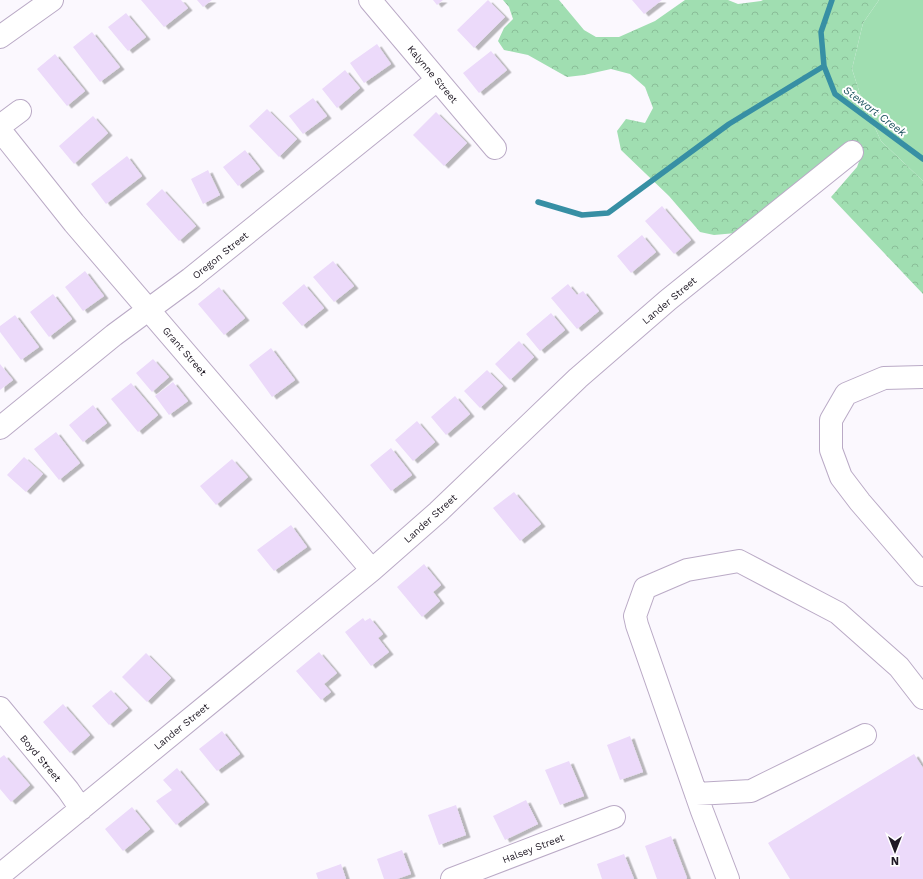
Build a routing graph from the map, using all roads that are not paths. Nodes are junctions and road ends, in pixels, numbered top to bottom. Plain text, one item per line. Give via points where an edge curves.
1 (52, 0) edge
2 (370, 0) edge
3 (0, 37) edge
4 (437, 80) junction
5 (20, 111) dead end
6 (0, 126) edge
7 (0, 130) edge
8 (495, 148) dead end
9 (852, 152) dead end
10 (149, 310) junction
11 (923, 377) edge
12 (0, 428) edge
13 (372, 570) junction
14 (923, 575) edge
15 (923, 698) edge
16 (0, 708) edge
17 (865, 734) dead end
18 (696, 794) junction
19 (81, 809) junction
20 (614, 818) dead end
21 (0, 875) edge
22 (452, 879) edge
23 (728, 879) edge

1 - 3 street
2 - 4 street, Kalynne Street
4 - 8 street, Kalynne Street
4 - 10 street, Oregon Street
5 - 6 street
7 - 10 street, Grant Street via 74,223
9 - 13 street, Lander Street via 668,300 578,378 438,512
10 - 12 street, Oregon Street
10 - 13 street, Grant Street
11 - 14 street via 884,378 846,394 831,420 831,450 841,477
13 - 19 street, Lander Street
15 - 18 street via 899,667 838,613 739,561 687,570 645,588 635,616
16 - 19 street, Boyd Street
17 - 18 street via 750,791
18 - 23 street
19 - 21 street, Lander Street
20 - 22 street, Halsey Street

